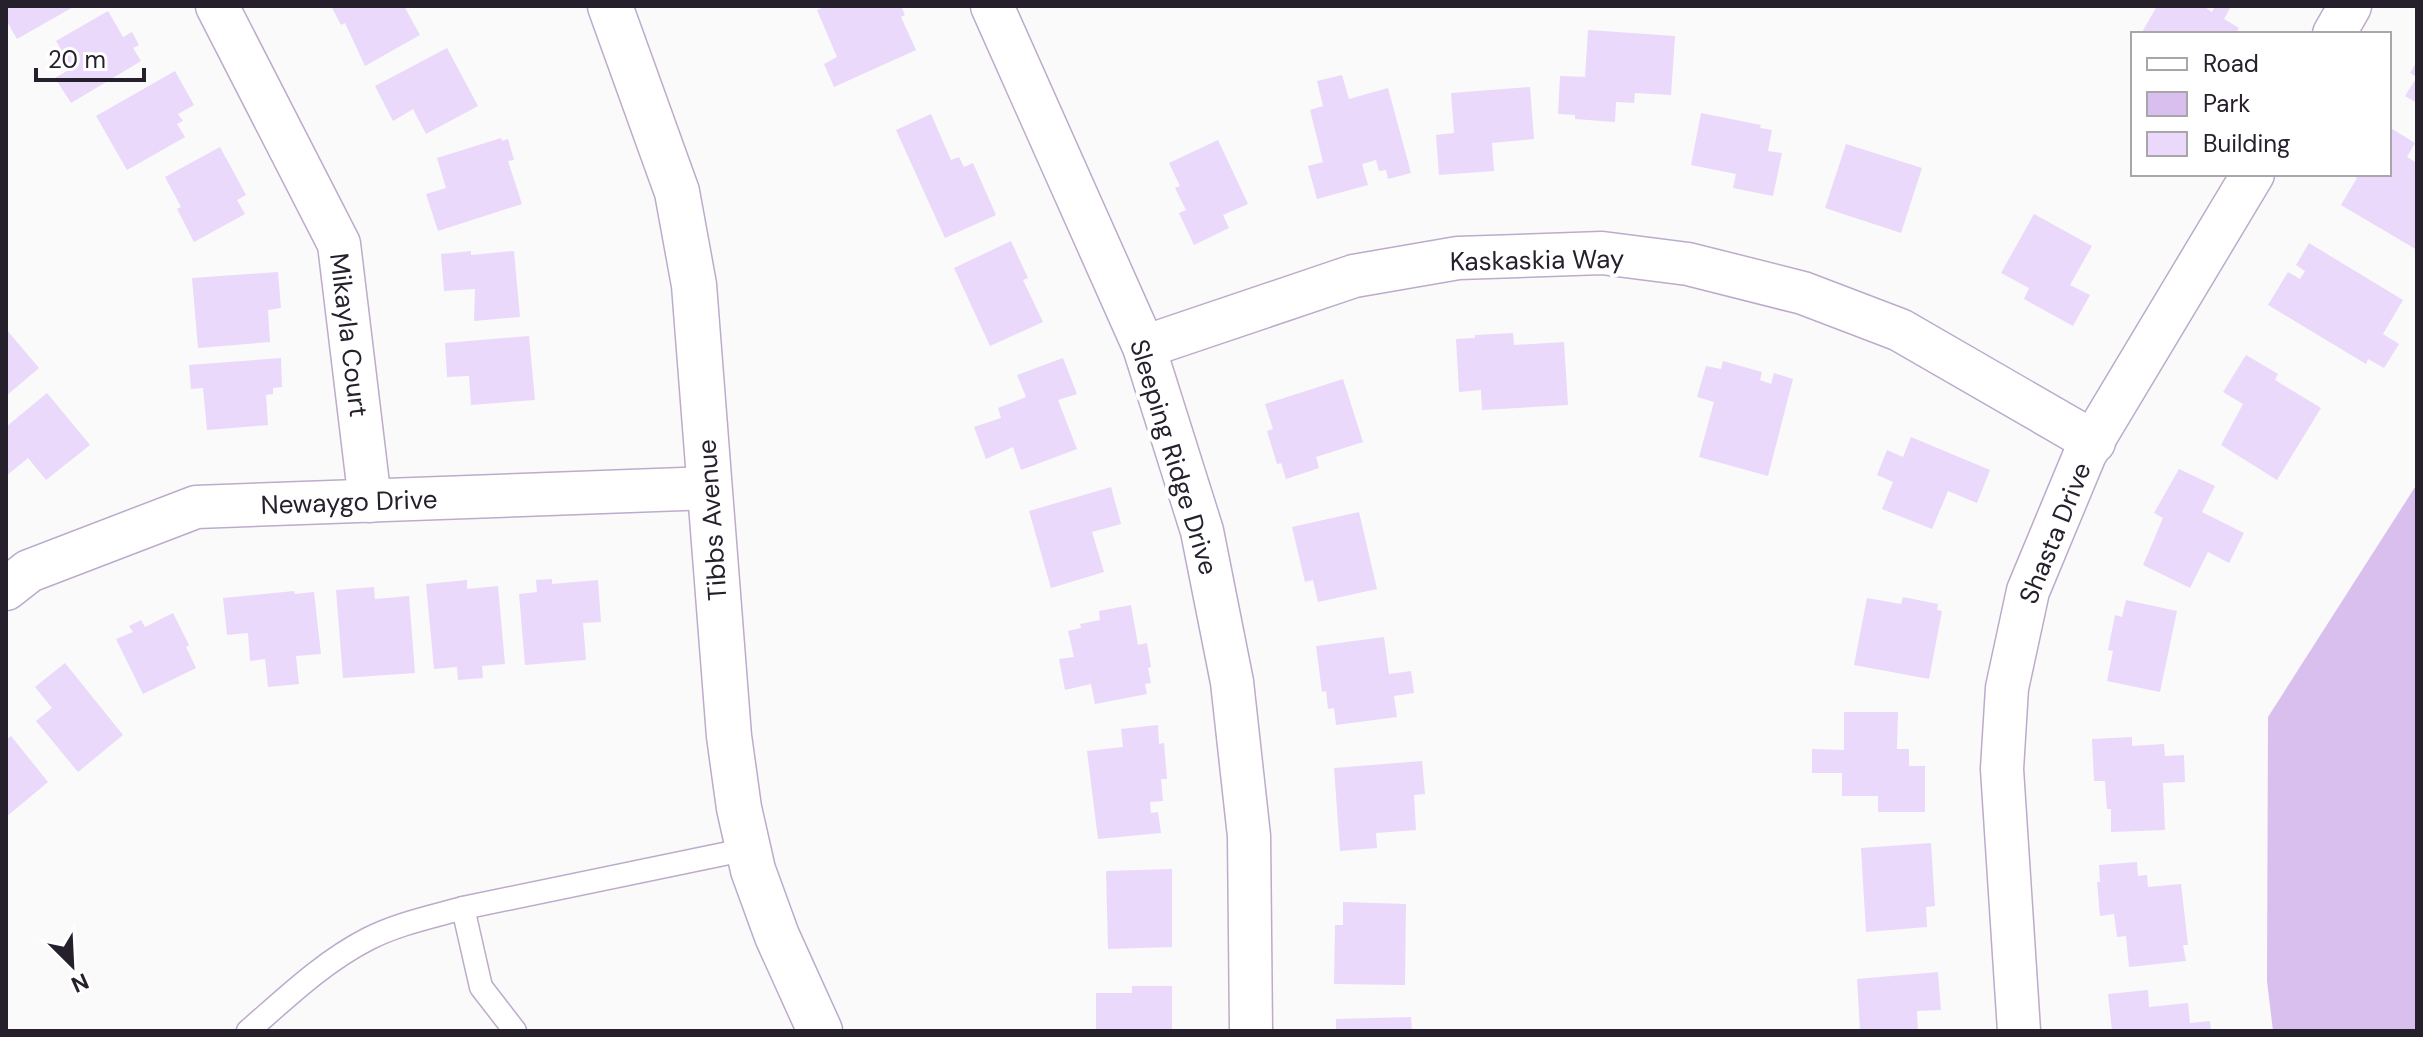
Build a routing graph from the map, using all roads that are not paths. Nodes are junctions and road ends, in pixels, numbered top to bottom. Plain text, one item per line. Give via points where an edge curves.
1 (217, 6) edge
2 (610, 6) edge
3 (992, 6) edge
4 (2350, 6) edge
5 (2335, 32) edge
6 (2252, 176) edge
7 (1144, 347) junction
8 (2094, 442) junction
9 (710, 488) junction
10 (370, 501) junction
11 (6, 589) edge
12 (748, 849) junction
13 (463, 908) junction
14 (248, 1031) edge
15 (515, 1031) edge
16 (820, 1031) edge
17 (1251, 1031) edge
18 (2019, 1031) edge

1 - 10 street, Mikayla Court via 339,244
2 - 9 street, Tibbs Avenue via 677,192 697,316
3 - 7 street, Sleeping Ridge Drive
4 - 5 street
6 - 8 street, Shasta Drive
7 - 8 street, Kaskaskia Way via 1354,276 1458,258 1602,253 1688,264 1803,293 1886,324
7 - 17 street, Sleeping Ridge Drive via 1202,531 1232,682 1249,836
8 - 18 street, Shasta Drive via 2028,591 2007,688 2002,769
9 - 10 street, Newaygo Drive
9 - 12 street, Tibbs Avenue via 733,775
10 - 11 street, Newaygo Drive via 196,507 29,571
12 - 13 lane
12 - 16 street, Tibbs Avenue via 777,936
13 - 14 lane via 367,939 321,968
13 - 15 lane via 481,987

